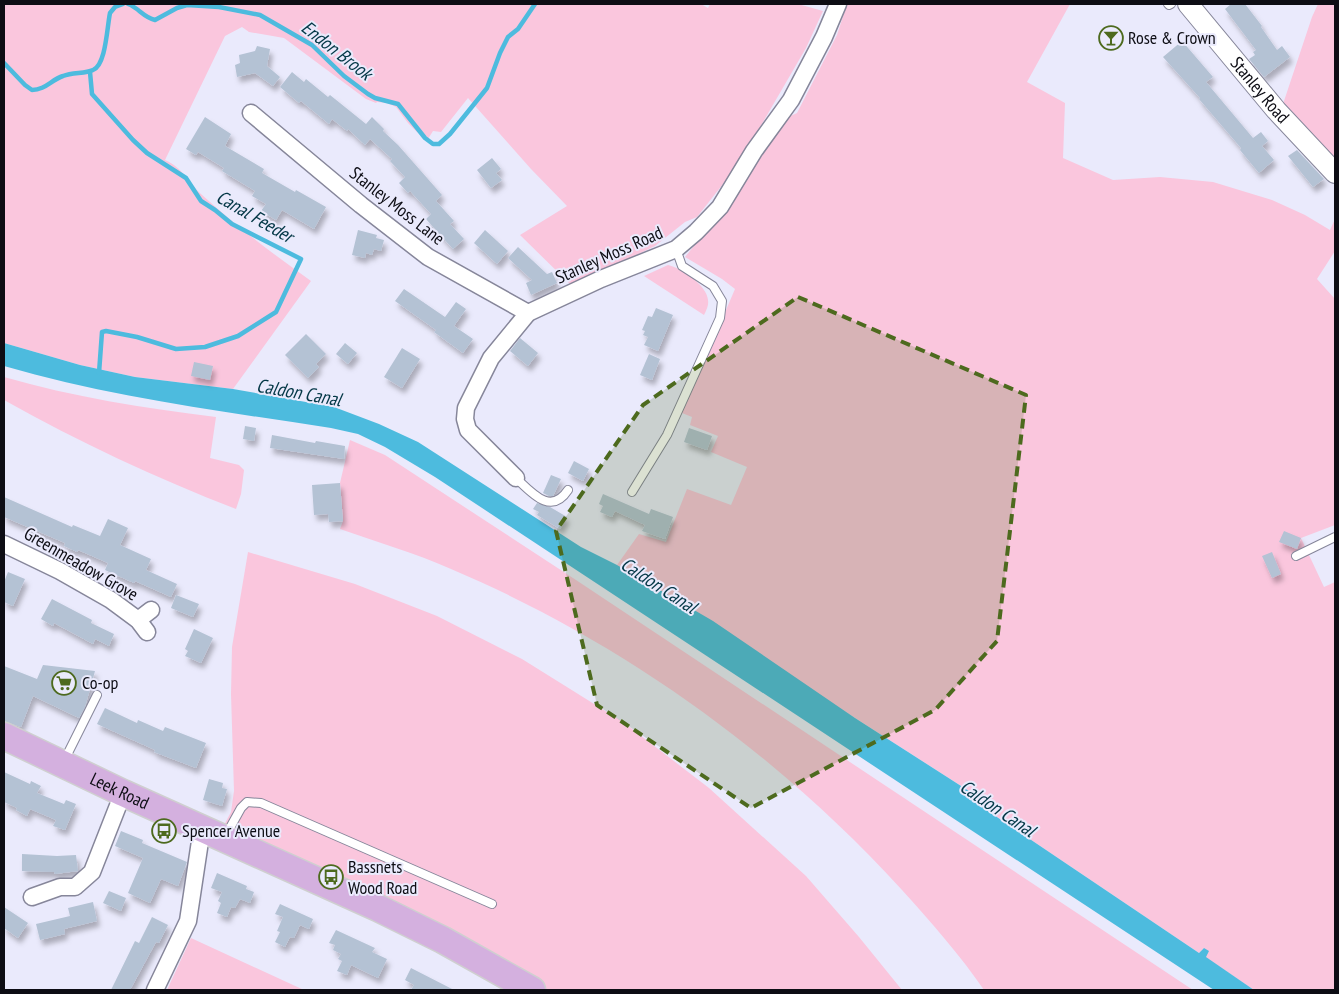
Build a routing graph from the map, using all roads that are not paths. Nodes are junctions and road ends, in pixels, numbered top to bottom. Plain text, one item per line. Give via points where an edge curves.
1 (838, 4) edge
2 (1188, 4) edge
3 (251, 113) dead end
4 (1335, 173) edge
5 (676, 249) junction
6 (528, 313) junction
7 (516, 478) joint
8 (568, 490) dead end
9 (632, 492) dead end
10 (1335, 537) edge
11 (4, 544) edge
12 (1296, 556) dead end
13 (145, 621) dead end
14 (97, 694) dead end
15 (4, 736) edge
16 (63, 763) junction
17 (124, 793) junction
18 (214, 833) junction
19 (32, 897) dead end
20 (492, 904) dead end
21 (155, 990) edge
22 (532, 990) edge

1 - 5 street, Stanley Moss Road via 791,100 720,206
2 - 4 street, Stanley Road via 1276,110
3 - 6 street, Stanley Moss Lane via 360,205 428,257
5 - 6 street, Stanley Moss Road
5 - 9 lane via 682,266 713,286 722,300 720,318 667,435
6 - 7 street, Stanley Moss Road via 491,358 466,408 465,419 468,430
7 - 8 lane via 548,502 561,500
10 - 12 lane
11 - 13 street, Greenmeadow Grove via 60,571
14 - 16 lane
15 - 16 highway, Leek Road
16 - 17 highway, Leek Road
17 - 18 highway, Leek Road
17 - 19 street via 92,872 74,887 60,887
18 - 20 lane via 247,802 261,803
18 - 21 street via 188,921
18 - 22 highway, Leek Road via 402,920

